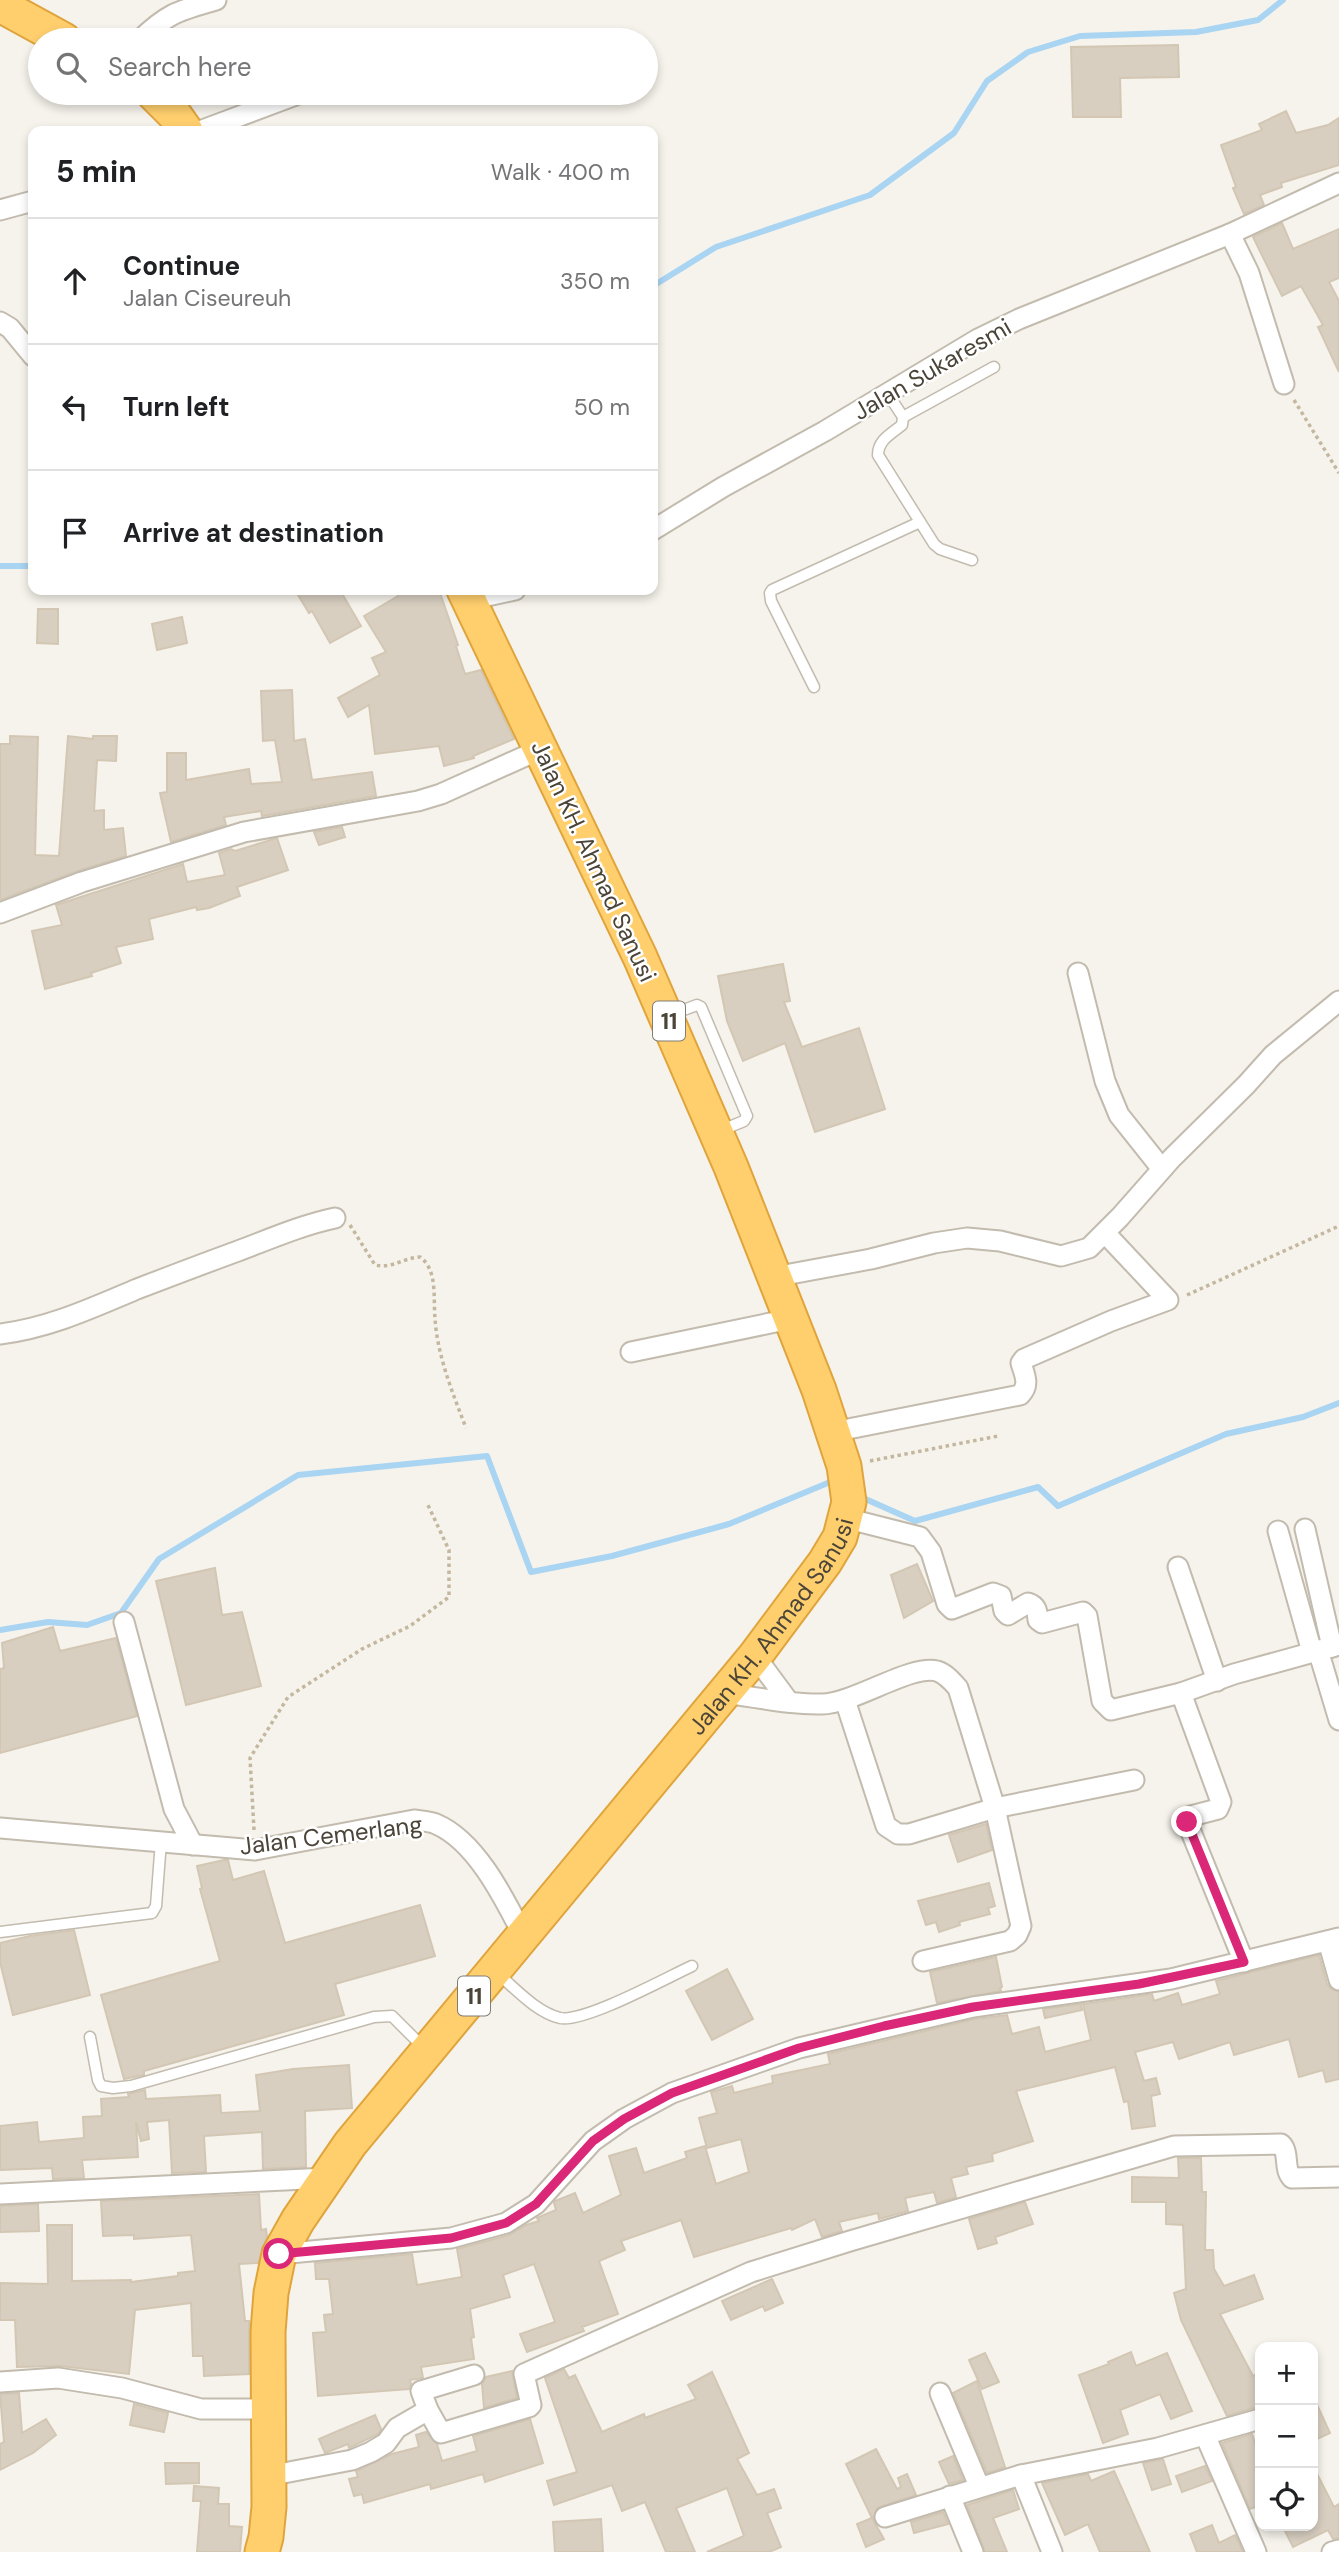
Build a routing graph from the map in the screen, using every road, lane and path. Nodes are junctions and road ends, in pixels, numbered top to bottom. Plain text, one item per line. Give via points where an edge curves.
1 (216, 0) edge
2 (0, 5) edge
3 (42, 28) edge
4 (153, 28) edge
5 (165, 105) edge
6 (269, 105) edge
7 (182, 126) edge
8 (213, 126) edge
9 (1339, 183) edge
10 (28, 202) edge
11 (0, 210) edge
12 (1230, 234) junction
13 (0, 322) edge
14 (28, 350) edge
15 (994, 367) dead end
16 (1284, 384) joint
17 (888, 394) junction
18 (903, 417) junction
19 (1339, 473) edge
20 (920, 522) junction
21 (658, 527) edge
22 (972, 560) dead end
23 (466, 595) edge
24 (814, 687) dead end
25 (541, 749) junction
26 (0, 913) edge
27 (1078, 973) dead end
28 (1339, 1001) edge
29 (1162, 1170) junction
30 (335, 1219) joint
31 (1339, 1226) edge
32 (1105, 1233) junction
33 (774, 1277) junction
34 (1168, 1300) junction
35 (790, 1318) junction
36 (0, 1334) edge
37 (631, 1352) dead end
38 (466, 1428) dead end
39 (832, 1432) junction
40 (998, 1436) dead end
41 (844, 1466) junction
42 (427, 1503) dead end
43 (847, 1510) junction
44 (1305, 1529) dead end
45 (1279, 1531) dead end
46 (1178, 1567) dead end
47 (124, 1622) dead end
48 (1325, 1648) edge
49 (755, 1656) junction
50 (1217, 1681) junction
51 (724, 1693) junction
52 (1181, 1693) junction
53 (845, 1700) junction
54 (789, 1702) junction
55 (1339, 1720) edge
56 (1134, 1780) dead end
57 (995, 1808) junction
58 (0, 1828) edge
59 (161, 1841) junction
60 (193, 1845) junction
61 (255, 1850) junction
62 (0, 1932) edge
63 (523, 1935) junction
64 (1334, 1939) edge
65 (923, 1961) dead end
66 (1244, 1962) junction
67 (692, 1966) dead end
68 (495, 1972) junction
69 (1339, 1980) edge
70 (90, 2037) dead end
71 (426, 2051) junction
72 (1339, 2177) edge
73 (327, 2178) junction
74 (0, 2194) edge
75 (279, 2254) junction
76 (474, 2375) dead end
77 (0, 2382) edge
78 (940, 2393) dead end
79 (268, 2409) junction
80 (428, 2410) junction
81 (1255, 2420) edge
82 (1205, 2435) junction
83 (1021, 2474) junction
84 (268, 2476) junction
85 (979, 2486) junction
86 (950, 2496) junction
87 (885, 2517) dead end
88 (1339, 2550) edge
89 (262, 2552) edge
90 (973, 2552) edge
91 (1052, 2552) edge
92 (1255, 2552) edge
93 (1332, 2552) edge

1 - 4 street via 179,10
2 - 3 highway
5 - 7 highway
6 - 8 street
9 - 12 street, Jalan Sukaresmi
10 - 11 street
12 - 16 street via 1249,273
12 - 17 street, Jalan Sukaresmi via 978,338
13 - 14 street
15 - 18 lane
16 - 19 path
17 - 18 lane
17 - 21 street, Jalan Sukaresmi
18 - 20 lane via 902,425 878,446 878,455
20 - 22 lane via 937,547
20 - 24 lane via 770,593
23 - 25 highway, Jalan KH. Ahmad Sanusi / 11
25 - 26 street via 418,801 244,832 82,882
25 - 33 highway, Jalan KH. Ahmad Sanusi / 11 via 667,1016
27 - 29 street via 1105,1081 1119,1115
28 - 29 street via 1273,1055
29 - 32 street
30 - 36 street via 257,1244 73,1317
30 - 38 path via 354,1229 375,1265 391,1266 420,1257 426,1262 433,1281 440,1346
31 - 34 path
32 - 33 street via 1089,1248 1060,1256 967,1238
32 - 34 street
33 - 35 highway, Jalan KH. Ahmad Sanusi / 11
34 - 39 street via 1024,1359 1027,1382 1020,1395
35 - 37 street
35 - 39 highway, Jalan KH. Ahmad Sanusi / 11
39 - 41 highway, Jalan KH. Ahmad Sanusi / 11
40 - 41 path
41 - 43 highway, Jalan KH. Ahmad Sanusi / 11
42 - 61 path via 449,1550 449,1597 410,1626 362,1648 288,1698 250,1758
43 - 49 highway, Jalan KH. Ahmad Sanusi / 11 via 840,1537 825,1562
43 - 52 street via 920,1538 931,1552 952,1609 993,1593 1001,1596 1008,1615 1028,1603 1037,1608 1042,1623 1083,1612 1102,1701 1111,1710
44 - 48 street
45 - 48 street
46 - 50 street
47 - 60 street via 174,1810
48 - 50 street
48 - 55 street
49 - 51 highway, Jalan KH. Ahmad Sanusi / 11
49 - 54 street
50 - 52 street
51 - 54 street
51 - 63 highway, Jalan KH. Ahmad Sanusi / 11
52 - 66 street via 1221,1802 1218,1809 1191,1816 1187,1822
53 - 54 street
53 - 57 street via 886,1826 898,1834 909,1834
53 - 57 street via 922,1671 946,1676 958,1688
56 - 57 street
57 - 65 street via 1019,1912 1017,1935 1010,1941
58 - 59 street, Jalan Cemerlang
59 - 60 street, Jalan Cemerlang
59 - 62 lane via 152,1913
60 - 61 street, Jalan Cemerlang
61 - 63 street, Jalan Cemerlang via 414,1820 433,1822 470,1850
63 - 68 highway, Jalan KH. Ahmad Sanusi / 11
64 - 66 street
64 - 69 street
66 - 75 street via 1139,1984 973,2007 799,2048 672,2093 624,2119 593,2141 536,2204 506,2223 451,2238
67 - 68 lane via 582,2017 561,2018 536,2007
68 - 71 highway, Jalan KH. Ahmad Sanusi / 11
70 - 71 lane via 98,2080 101,2086 113,2088 374,2017 392,2016
71 - 73 highway, Jalan KH. Ahmad Sanusi / 11
72 - 80 street via 1292,2178 1281,2144 1174,2146 751,2272 525,2374 529,2407 442,2432
73 - 74 street
73 - 75 highway, Jalan KH. Ahmad Sanusi / 11
75 - 79 highway, Jalan KH. Ahmad Sanusi / 11 via 271,2293
76 - 80 street via 421,2391
77 - 79 street via 58,2378 122,2388 201,2409
78 - 85 street
79 - 84 highway, Jalan KH. Ahmad Sanusi / 11
80 - 84 street via 397,2428 386,2443 352,2460
81 - 82 street
82 - 83 street
82 - 92 street
83 - 85 street
83 - 91 street
84 - 89 highway, Jalan KH. Ahmad Sanusi / 11
85 - 86 street
86 - 87 street
86 - 90 street
88 - 93 street

